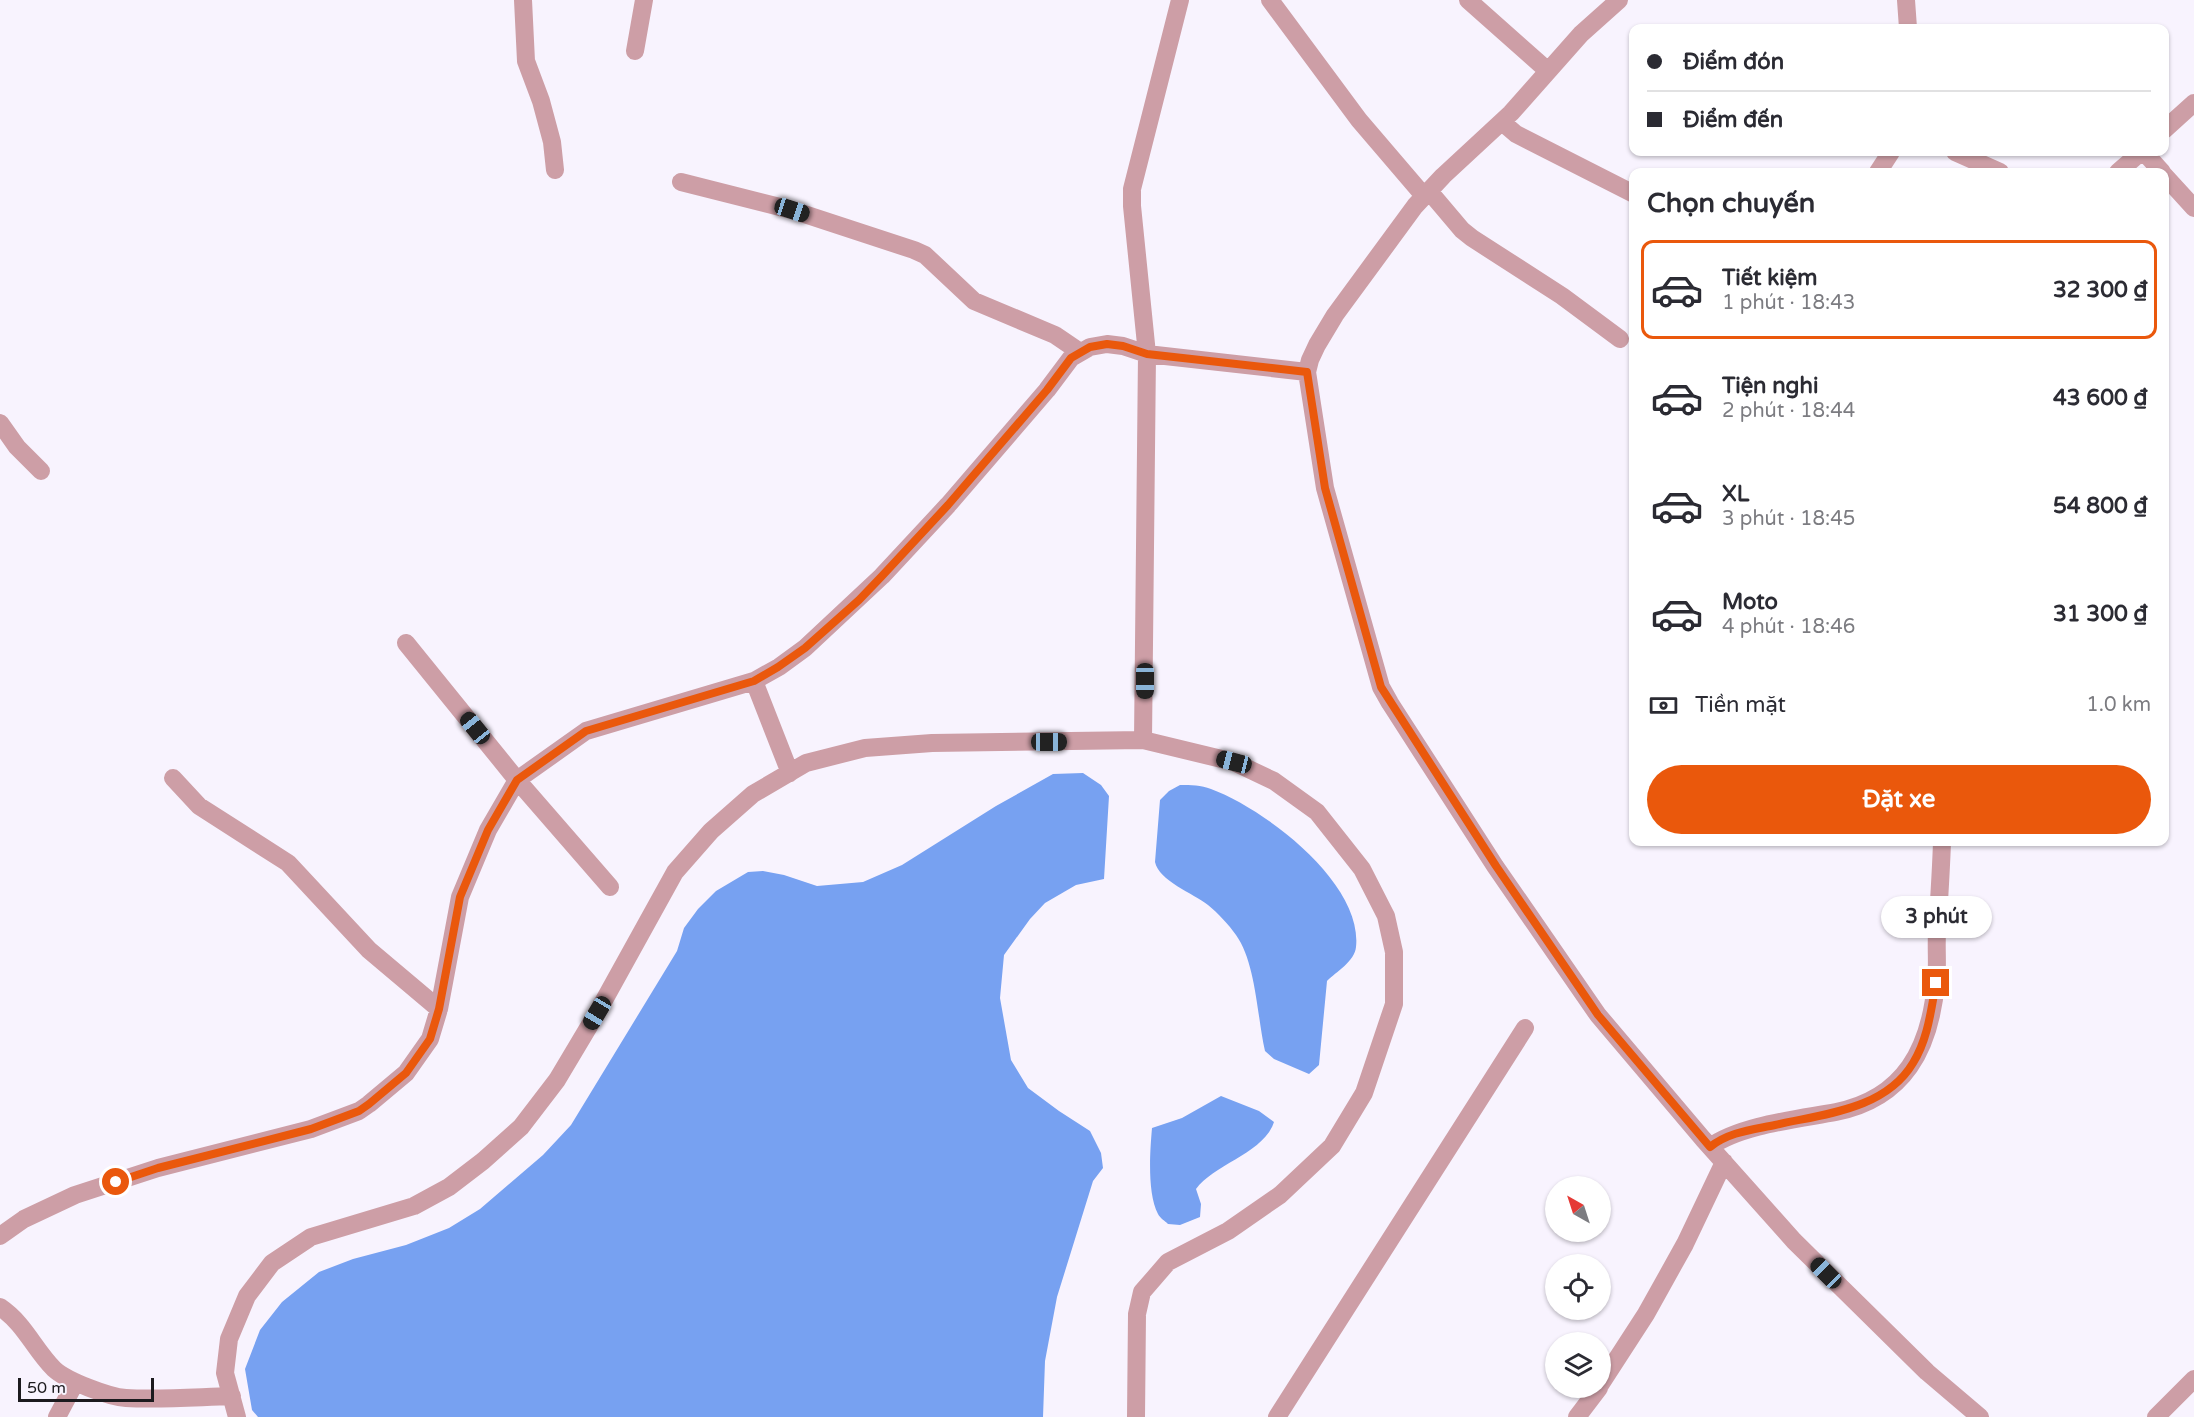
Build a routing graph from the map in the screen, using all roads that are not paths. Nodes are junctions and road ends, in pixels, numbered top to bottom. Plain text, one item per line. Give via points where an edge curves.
1 (523, 0) edge
2 (644, 0) edge
3 (1180, 0) edge
4 (1270, 0) edge
5 (1468, 0) edge
6 (1619, 0) edge
7 (1906, 0) edge
8 (1908, 24) edge
9 (635, 51) dead end
10 (1548, 71) junction
11 (2194, 103) edge
12 (1502, 122) junction
13 (2169, 126) edge
14 (1964, 156) edge
15 (2137, 156) edge
16 (2146, 156) edge
17 (1991, 168) edge
18 (2123, 168) edge
19 (2157, 168) edge
20 (555, 170) dead end
21 (2169, 181) edge
22 (681, 182) dead end
23 (1629, 191) edge
24 (1426, 194) junction
25 (2194, 208) edge
26 (1620, 339) dead end
27 (1080, 352) junction
28 (1147, 354) junction
29 (1307, 372) junction
30 (0, 423) edge
31 (41, 471) dead end
32 (406, 643) dead end
33 (754, 681) junction
34 (1143, 740) junction
35 (790, 773) junction
36 (173, 778) dead end
37 (517, 780) junction
38 (1942, 846) edge
39 (610, 887) dead end
40 (439, 1009) junction
41 (1525, 1028) dead end
42 (1710, 1147) junction
43 (1724, 1162) junction
44 (0, 1236) edge
45 (0, 1307) edge
46 (1611, 1369) edge
47 (2194, 1379) edge
48 (75, 1383) junction
49 (232, 1396) junction
50 (1591, 1398) edge
51 (57, 1417) edge
52 (237, 1417) edge
53 (1136, 1417) edge
54 (1277, 1417) edge
55 (1577, 1417) edge
56 (1980, 1417) edge
57 (2156, 1417) edge

1 - 20 street via 526,61 552,142
2 - 9 street
3 - 28 street via 1132,189
4 - 24 street via 1359,120
5 - 10 street
6 - 10 street
7 - 8 street
10 - 12 street
11 - 13 street
12 - 23 street via 1516,134
12 - 24 street
14 - 17 street
15 - 18 street
16 - 19 street
21 - 25 street
22 - 27 street via 792,210 914,250 925,255 974,301 1056,335
24 - 26 street via 1472,238
24 - 29 street via 1335,315
27 - 28 street via 1107,344
27 - 33 street via 948,505 859,600 805,648
28 - 29 street
28 - 34 street
29 - 42 street via 1325,488 1381,687 1598,1015
30 - 31 street
32 - 37 street
33 - 35 street
33 - 37 street via 586,731
34 - 35 street via 865,747 806,763
34 - 53 street via 1234,762 1274,781 1317,812 1362,869 1386,916 1394,952 1394,1005 1364,1093 1332,1146 1280,1195 1228,1231 1168,1262 1142,1292 1137,1314
35 - 49 street via 753,794 711,831 675,872 557,1080 521,1127 449,1187 414,1206 311,1237 272,1263 247,1296 229,1339 225,1373
36 - 40 street via 199,806 288,863 369,950
37 - 39 street
37 - 40 street via 488,830 460,897
38 - 42 street via 1936,983 1922,1044 1907,1073 1863,1104 1731,1134
40 - 44 street via 430,1039 406,1073 359,1111 311,1129 158,1168 75,1195 24,1219
41 - 54 street
42 - 43 street
43 - 46 street via 1685,1244
43 - 56 street via 1802,1249 1927,1372
45 - 48 street via 21,1324 55,1369
47 - 57 street
48 - 49 street via 123,1398
48 - 51 street
49 - 52 street
50 - 55 street

